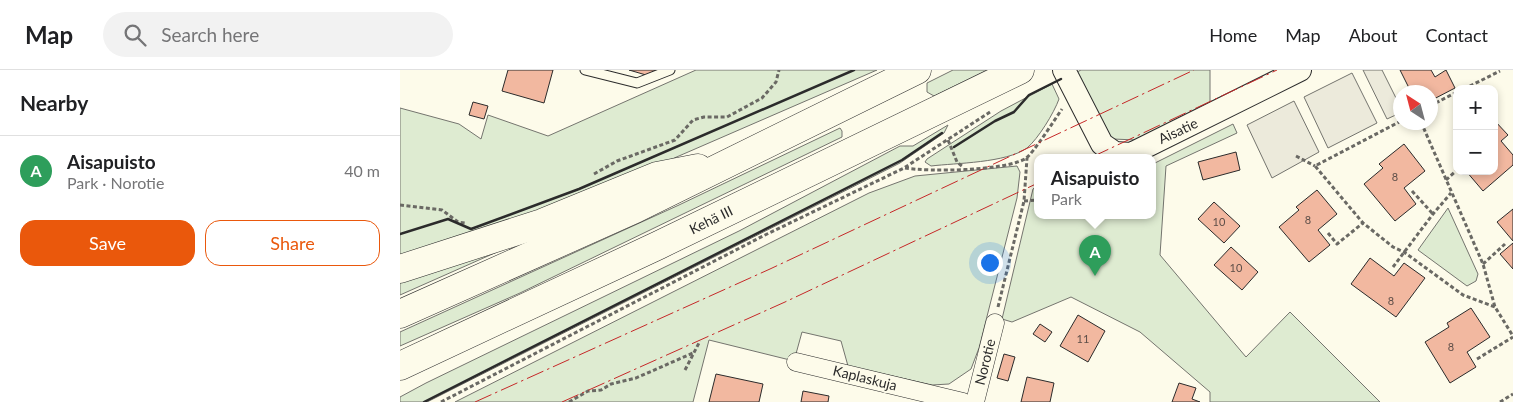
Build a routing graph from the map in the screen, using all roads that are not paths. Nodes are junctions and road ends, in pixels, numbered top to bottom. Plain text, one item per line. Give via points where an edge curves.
1 (585, 70) edge
2 (670, 70) edge
3 (917, 70) edge
4 (1020, 70) edge
5 (1064, 70) edge
6 (1300, 70) edge
7 (734, 161) junction
8 (400, 269) edge
9 (400, 314) edge
10 (995, 323) road end
11 (451, 343) junction
12 (796, 362) dead end
13 (400, 366) edge
14 (400, 379) edge
15 (963, 402) edge
16 (976, 402) edge

1 - 2 lane via 637,83
3 - 7 highway
4 - 11 highway, Kehä III
5 - 6 street, Aisatie via 1102,144 1115,153 1131,154
7 - 8 highway via 657,176 542,223
7 - 9 highway
10 - 16 street, Norotie
11 - 13 highway, Kehä III
11 - 14 highway
12 - 15 street, Kaplaskuja

